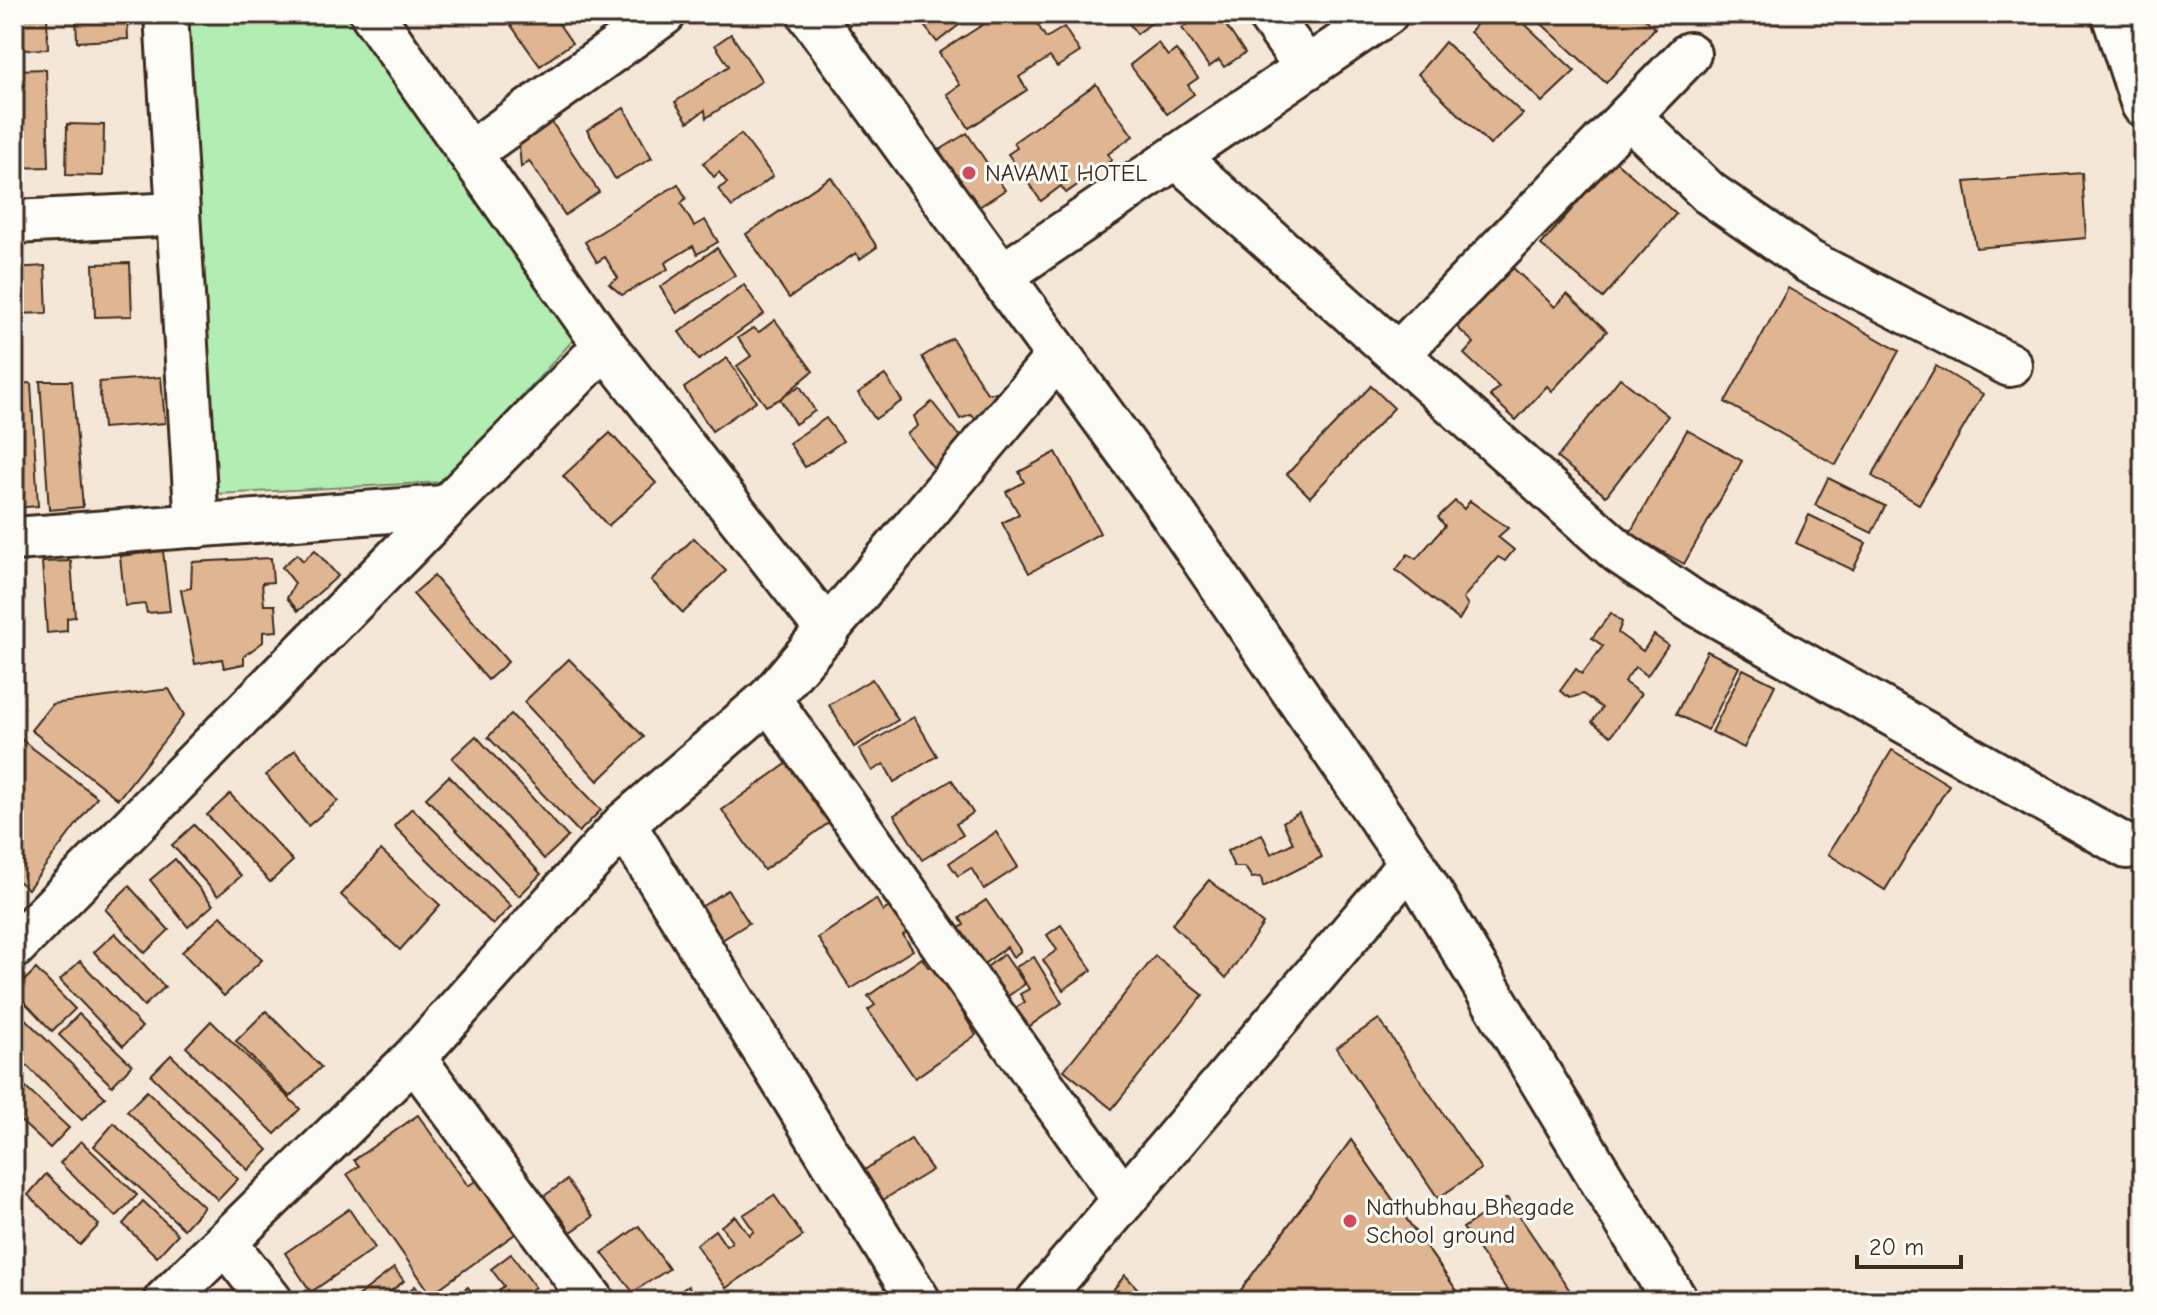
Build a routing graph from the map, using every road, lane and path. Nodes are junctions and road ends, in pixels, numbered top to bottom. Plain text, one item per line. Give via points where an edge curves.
1 (166, 14) edge
2 (372, 14) edge
3 (664, 14) edge
4 (810, 14) edge
5 (1268, 14) edge
6 (1386, 14) edge
7 (2114, 14) edge
8 (2143, 27) edge
9 (1689, 54) dead end
10 (1307, 68) junction
11 (2143, 105) edge
12 (1629, 116) junction
13 (470, 153) junction
14 (1177, 157) junction
15 (178, 214) junction
16 (14, 222) edge
17 (1001, 276) junction
18 (605, 346) junction
19 (1398, 354) junction
20 (1058, 356) junction
21 (2010, 365) dead end
22 (444, 507) junction
23 (197, 526) junction
24 (14, 539) edge
25 (828, 631) junction
26 (769, 699) junction
27 (624, 824) junction
28 (2127, 847) dead end
29 (1411, 862) junction
30 (17, 938) edge
31 (414, 1058) junction
32 (1124, 1200) junction
33 (225, 1242) junction
34 (165, 1301) edge
35 (271, 1301) edge
36 (593, 1301) edge
37 (919, 1301) edge
38 (1038, 1301) edge
39 (1675, 1301) edge

1 - 15 street
2 - 13 street
3 - 13 street
4 - 17 main road
5 - 10 street
6 - 10 street
7 - 8 street
7 - 11 street
9 - 12 street
10 - 14 street
12 - 19 street
12 - 21 street via 1709,193 1809,262
13 - 18 street
14 - 17 street
14 - 19 street
15 - 16 street
15 - 23 street
17 - 20 main road
18 - 22 street
18 - 25 street
19 - 28 street via 1619,552 1693,602
20 - 25 street
20 - 29 main road via 1163,499
22 - 23 street
22 - 30 street
23 - 24 street
25 - 26 street
26 - 27 street
26 - 32 street
27 - 31 street
27 - 37 street
29 - 32 street
29 - 39 main road
31 - 33 street
31 - 36 street
32 - 38 street
33 - 34 street
33 - 35 street

